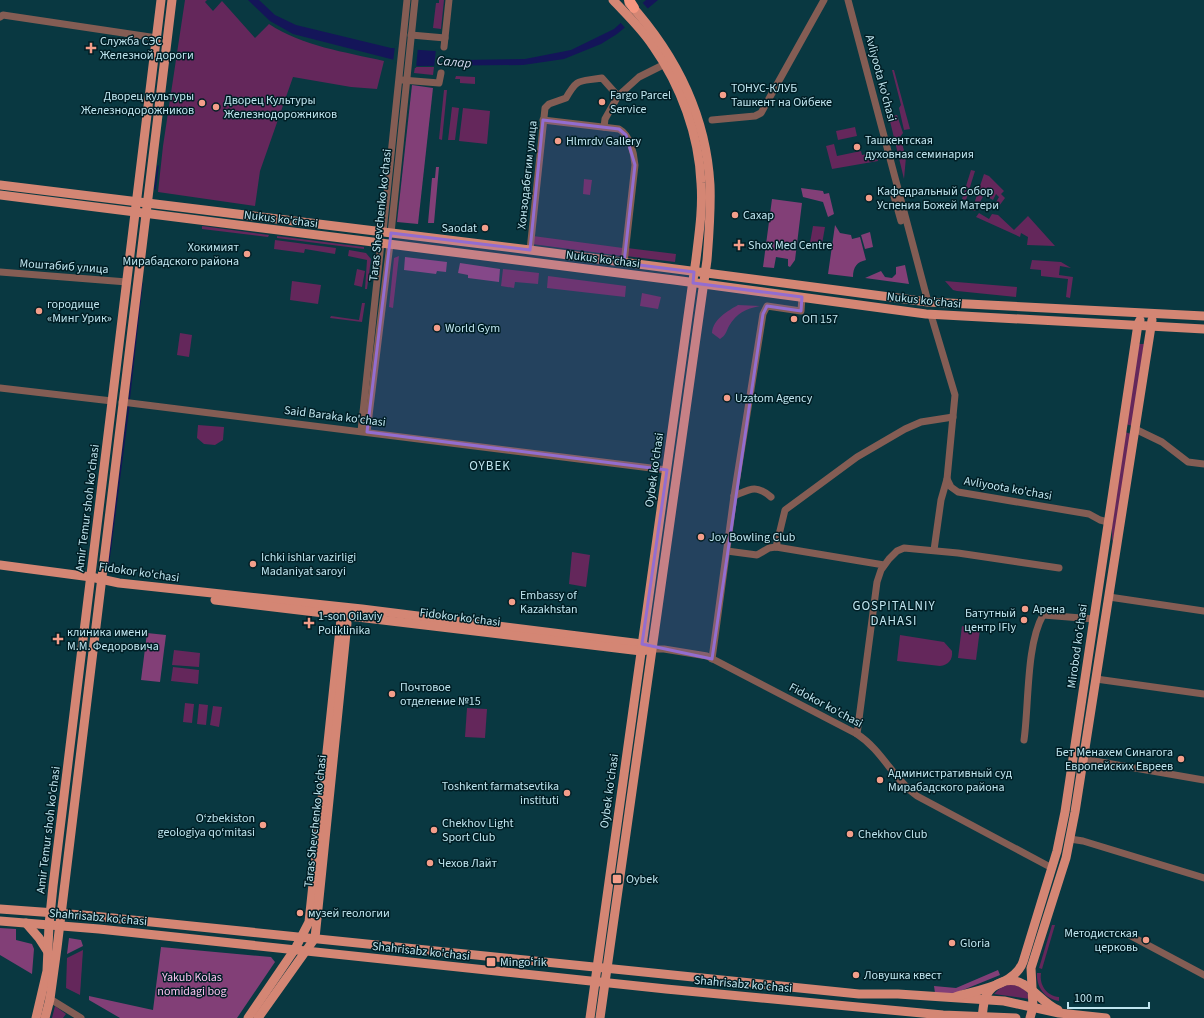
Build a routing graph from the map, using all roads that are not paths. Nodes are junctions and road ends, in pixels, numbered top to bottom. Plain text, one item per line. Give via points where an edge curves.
1 (161, 0) edge
2 (172, 0) edge
3 (407, 0) edge
4 (414, 0) edge
5 (449, 0) edge
6 (613, 0) edge
7 (824, 0) edge
8 (844, 0) edge
9 (848, 0) edge
10 (629, 6) edge
11 (0, 17) edge
12 (638, 20) junction
13 (157, 38) junction
14 (445, 38) junction
15 (167, 39) junction
16 (411, 39) junction
17 (444, 47) dead end
18 (862, 62) junction
19 (665, 64) junction
20 (441, 73) dead end
21 (399, 77) junction
22 (407, 78) junction
23 (618, 96) junction
24 (544, 120) junction
25 (712, 120) dead end
26 (604, 127) junction
27 (0, 185) edge
28 (0, 195) edge
29 (137, 202) junction
30 (147, 203) junction
31 (136, 213) junction
32 (146, 214) junction
33 (387, 233) junction
34 (386, 244) junction
35 (530, 250) junction
36 (624, 263) junction
37 (0, 272) edge
38 (694, 272) junction
39 (705, 273) junction
40 (127, 282) junction
41 (693, 283) junction
42 (137, 284) junction
43 (703, 284) junction
44 (802, 297) junction
45 (925, 301) junction
46 (929, 314) junction
47 (1148, 314) junction
48 (1204, 316) edge
49 (1138, 324) junction
50 (1152, 325) junction
51 (1204, 328) edge
52 (0, 388) edge
53 (112, 400) junction
54 (122, 402) junction
55 (953, 417) junction
56 (1135, 429) junction
57 (364, 432) junction
58 (1204, 464) edge
59 (667, 470) junction
60 (947, 479) junction
61 (958, 492) junction
62 (734, 496) junction
63 (942, 496) junction
64 (771, 498) dead end
65 (1108, 522) junction
66 (776, 547) junction
67 (934, 550) junction
68 (727, 551) junction
69 (0, 560) edge
70 (0, 565) edge
71 (884, 565) junction
72 (1059, 568) dead end
73 (91, 574) junction
74 (1100, 577) junction
75 (1111, 579) junction
76 (101, 583) junction
77 (1109, 597) junction
78 (345, 611) junction
79 (1204, 611) edge
80 (1094, 619) junction
81 (642, 648) junction
82 (652, 649) junction
83 (712, 659) junction
84 (1096, 679) junction
85 (1204, 694) edge
86 (857, 734) junction
87 (1024, 740) dead end
88 (1083, 759) junction
89 (1071, 773) junction
90 (1080, 774) junction
91 (1204, 780) edge
92 (1070, 839) junction
93 (1052, 868) junction
94 (1204, 878) edge
95 (0, 909) edge
96 (50, 912) junction
97 (60, 913) junction
98 (0, 922) edge
99 (26, 923) junction
100 (1035, 924) junction
101 (49, 925) junction
102 (59, 925) junction
103 (1045, 926) junction
104 (1129, 935) dead end
105 (302, 937) junction
106 (315, 938) junction
107 (279, 948) junction
108 (295, 949) junction
109 (306, 950) junction
110 (49, 955) junction
111 (597, 967) junction
112 (283, 968) junction
113 (607, 968) junction
114 (1204, 975) edge
115 (595, 982) junction
116 (1002, 982) junction
117 (605, 983) junction
118 (1032, 991) junction
119 (47, 997) junction
120 (952, 998) junction
121 (984, 1000) junction
122 (1033, 1007) junction
123 (1069, 1014) junction
124 (947, 1016) edge
125 (36, 1018) edge
126 (45, 1018) edge
127 (81, 1018) edge
128 (248, 1018) edge
129 (258, 1018) edge
130 (590, 1018) edge
131 (600, 1018) edge
132 (983, 1018) edge
133 (1016, 1018) edge
134 (1030, 1018) edge
135 (1106, 1018) edge

1 - 13 main road, Amir Temur shoh ko'chasi
2 - 15 main road, Amir Temur shoh ko'chasi
3 - 21 street, Taras Shevchenko ko'chasi
4 - 16 street, Taras Shevchenko ko'chasi
5 - 14 street
6 - 10 main road, Oybek ko'chasi
7 - 25 street via 761,112 755,116
8 - 18 street, Avliyoota ko'chasi
9 - 18 street, Avliyoota ko'chasi
10 - 12 main road, Oybek ko'chasi
11 - 13 street via 3,15
12 - 19 main road, Oybek ko'chasi
12 - 39 main road, Oybek ko'chasi via 662,43 683,81 703,138 710,194
13 - 15 main road
13 - 29 main road, Amir Temur shoh ko'chasi
14 - 16 street
14 - 17 street
15 - 30 main road, Amir Temur shoh ko'chasi
16 - 22 street, Taras Shevchenko ko'chasi
18 - 45 street, Avliyoota ko'chasi
19 - 23 street via 639,77
19 - 38 main road, Oybek ko'chasi via 686,108 700,162 702,204
20 - 22 street via 440,84
21 - 22 street
21 - 33 street, Taras Shevchenko ko'chasi
22 - 33 street, Taras Shevchenko ko'chasi
23 - 24 street, Хонзодабегим улица via 602,78 576,82 566,98 546,107
23 - 26 street via 605,119
24 - 26 street
24 - 35 street, Хонзодабегим улица
26 - 36 street via 624,132 635,159
27 - 29 main road, Nukus ko'chasi
28 - 31 main road, Nukus ko'chasi
29 - 30 main road, Nukus ko'chasi
29 - 31 main road, Amir Temur shoh ko'chasi
30 - 32 main road, Amir Temur shoh ko'chasi
30 - 33 main road, Nukus ko'chasi
31 - 32 main road, Nukus ko'chasi
31 - 40 main road, Amir Temur shoh ko'chasi
32 - 34 main road, Nukus ko'chasi
32 - 42 main road, Amir Temur shoh ko'chasi
33 - 34 main road, Taras Shevchenko ko'chasi
33 - 35 main road, Nukus ko'chasi
34 - 41 main road, Nukus ko'chasi
34 - 57 street, Taras Shevchenko ko'chasi
35 - 36 main road, Nukus ko'chasi
36 - 38 main road, Nukus ko'chasi
37 - 40 street, Моштабиб улица
38 - 39 main road, Nukus ko'chasi
38 - 41 main road, Oybek ko'chasi
39 - 43 main road, Oybek ko'chasi
39 - 45 main road, Nukus ko'chasi
40 - 42 main road
40 - 53 main road, Amir Temur shoh ko'chasi
41 - 43 main road, Nukus ko'chasi
41 - 59 main road, Oybek ko'chasi
42 - 54 main road, Amir Temur shoh ko'chasi
43 - 44 main road, Nukus ko'chasi
43 - 82 main road, Oybek ko'chasi
44 - 46 main road, Nukus ko'chasi
44 - 62 street via 800,311 767,306 763,314
45 - 46 main road, Avliyoota ko'chasi
45 - 47 main road, Nukus ko'chasi
46 - 49 main road, Nukus ko'chasi
46 - 55 street, Avliyoota ko'chasi
47 - 48 main road, Nukus ko'chasi
47 - 49 main road, Mirobod ko'chasi
47 - 50 main road
49 - 50 main road, Nukus ko'chasi
49 - 65 main road, Mirobod ko'chasi
50 - 51 main road, Nukus ko'chasi
50 - 56 main road, Mirobod ko'chasi
52 - 53 street, Said Baraka ko'chasi
53 - 54 main road, Said Baraka ko'chasi
53 - 73 main road, Amir Temur shoh ko'chasi
54 - 57 street, Said Baraka ko'chasi
54 - 76 main road, Amir Temur shoh ko'chasi
55 - 60 street, Avliyoota ko'chasi
55 - 66 street via 921,422 904,428 857,457 785,510
56 - 58 street via 1162,442 1188,462
56 - 75 main road, Mirobod ko'chasi
57 - 59 street, Said Baraka ko'chasi
59 - 81 main road, Oybek ko'chasi
60 - 61 street, Avliyoota ko'chasi via 950,487
60 - 63 street
61 - 63 street via 949,492
61 - 65 street, Avliyoota ko'chasi via 1089,514
62 - 64 street via 750,489 764,491
62 - 68 street
63 - 67 street
65 - 74 main road, Mirobod ko'chasi
66 - 68 street via 757,554
66 - 71 street
67 - 71 street via 904,548 894,553
67 - 72 street
68 - 83 street
69 - 73 main road
70 - 73 main road
71 - 86 street via 876,587
73 - 76 main road, Fidokor ko'chasi
73 - 96 main road, Amir Temur shoh ko'chasi
74 - 75 main road via 1106,575
74 - 80 main road, Mirobod ko'chasi
75 - 77 main road, Mirobod ko'chasi
76 - 78 main road, Fidokor ko'chasi
76 - 97 main road, Amir Temur shoh ko'chasi
77 - 79 street
77 - 84 main road, Mirobod ko'chasi
78 - 81 main road, Fidokor ko'chasi
78 - 105 main road, Taras Shevchenko ko'chasi via 309,922
78 - 106 main road, Taras Shevchenko ko'chasi
80 - 87 street via 1043,615 1032,654
80 - 89 main road, Mirobod ko'chasi
81 - 82 main road, Fidokor ko'chasi
81 - 111 main road, Oybek ko'chasi
82 - 83 street, Fidokor ko'chasi
82 - 113 main road, Oybek ko'chasi
83 - 86 street, Fidokor ko'chasi
84 - 85 street
84 - 88 main road, Mirobod ko'chasi
86 - 93 street, Fidokor ko'chasi via 917,796
88 - 90 main road, Mirobod ko'chasi
88 - 91 street
89 - 90 main road via 1075,777
89 - 93 main road, Mirobod ko'chasi
90 - 92 main road, Mirobod ko'chasi
92 - 94 street
92 - 103 main road, Mirobod ko'chasi
93 - 100 main road, Mirobod ko'chasi
95 - 96 main road, Shahrisabz ko'chasi
96 - 97 main road, Shahrisabz ko'chasi
96 - 101 main road, Amir Temur shoh ko'chasi
97 - 102 main road, Amir Temur shoh ko'chasi
97 - 105 main road, Shahrisabz ko'chasi
98 - 99 main road, Shahrisabz ko'chasi
99 - 101 main road, Shahrisabz ko'chasi
99 - 110 main road
100 - 103 main road
100 - 116 main road, Mirobod ko'chasi via 1021,967 1012,977
101 - 102 main road, Shahrisabz ko'chasi
101 - 110 main road, Amir Temur shoh ko'chasi
102 - 107 main road, Shahrisabz ko'chasi
102 - 119 main road, Amir Temur shoh ko'chasi
103 - 118 main road, Mirobod ko'chasi via 1031,968
104 - 114 street
105 - 106 main road, Shahrisabz ko'chasi
105 - 108 main road, Taras Shevchenko ko'chasi
106 - 109 main road
106 - 111 main road, Shahrisabz ko'chasi
107 - 108 main road, Shahrisabz ko'chasi
107 - 112 main road via 284,956
108 - 109 main road, Shahrisabz ko'chasi
108 - 112 main road, Taras Shevchenko ko'chasi
109 - 115 main road, Shahrisabz ko'chasi
109 - 129 main road
110 - 119 main road, Amir Temur shoh ko'chasi
111 - 113 main road, Shahrisabz ko'chasi
111 - 115 main road, Oybek ko'chasi
112 - 128 main road, Taras Shevchenko ko'chasi
113 - 117 main road, Oybek ko'chasi
113 - 120 main road, Shahrisabz ko'chasi via 859,994
115 - 117 main road, Shahrisabz ko'chasi
115 - 130 main road, Oybek ko'chasi
116 - 118 main road via 1020,982
116 - 120 main road, Shahrisabz ko'chasi
116 - 121 main road via 990,990
117 - 124 main road, Shahrisabz ko'chasi
117 - 131 main road, Oybek ko'chasi
118 - 122 main road, Mirobod ko'chasi
118 - 123 main road via 1044,1002
119 - 125 main road, Amir Temur shoh ko'chasi
119 - 126 main road, Amir Temur shoh ko'chasi
119 - 127 street
120 - 121 main road, Shahrisabz ko'chasi
121 - 122 main road, Shahrisabz ko'chasi
121 - 132 main road
122 - 123 main road, Shahrisabz ko'chasi
122 - 134 main road, Mirobod ko'chasi
123 - 135 main road
124 - 132 main road, Shahrisabz ko'chasi
132 - 133 main road, Shahrisabz ko'chasi

